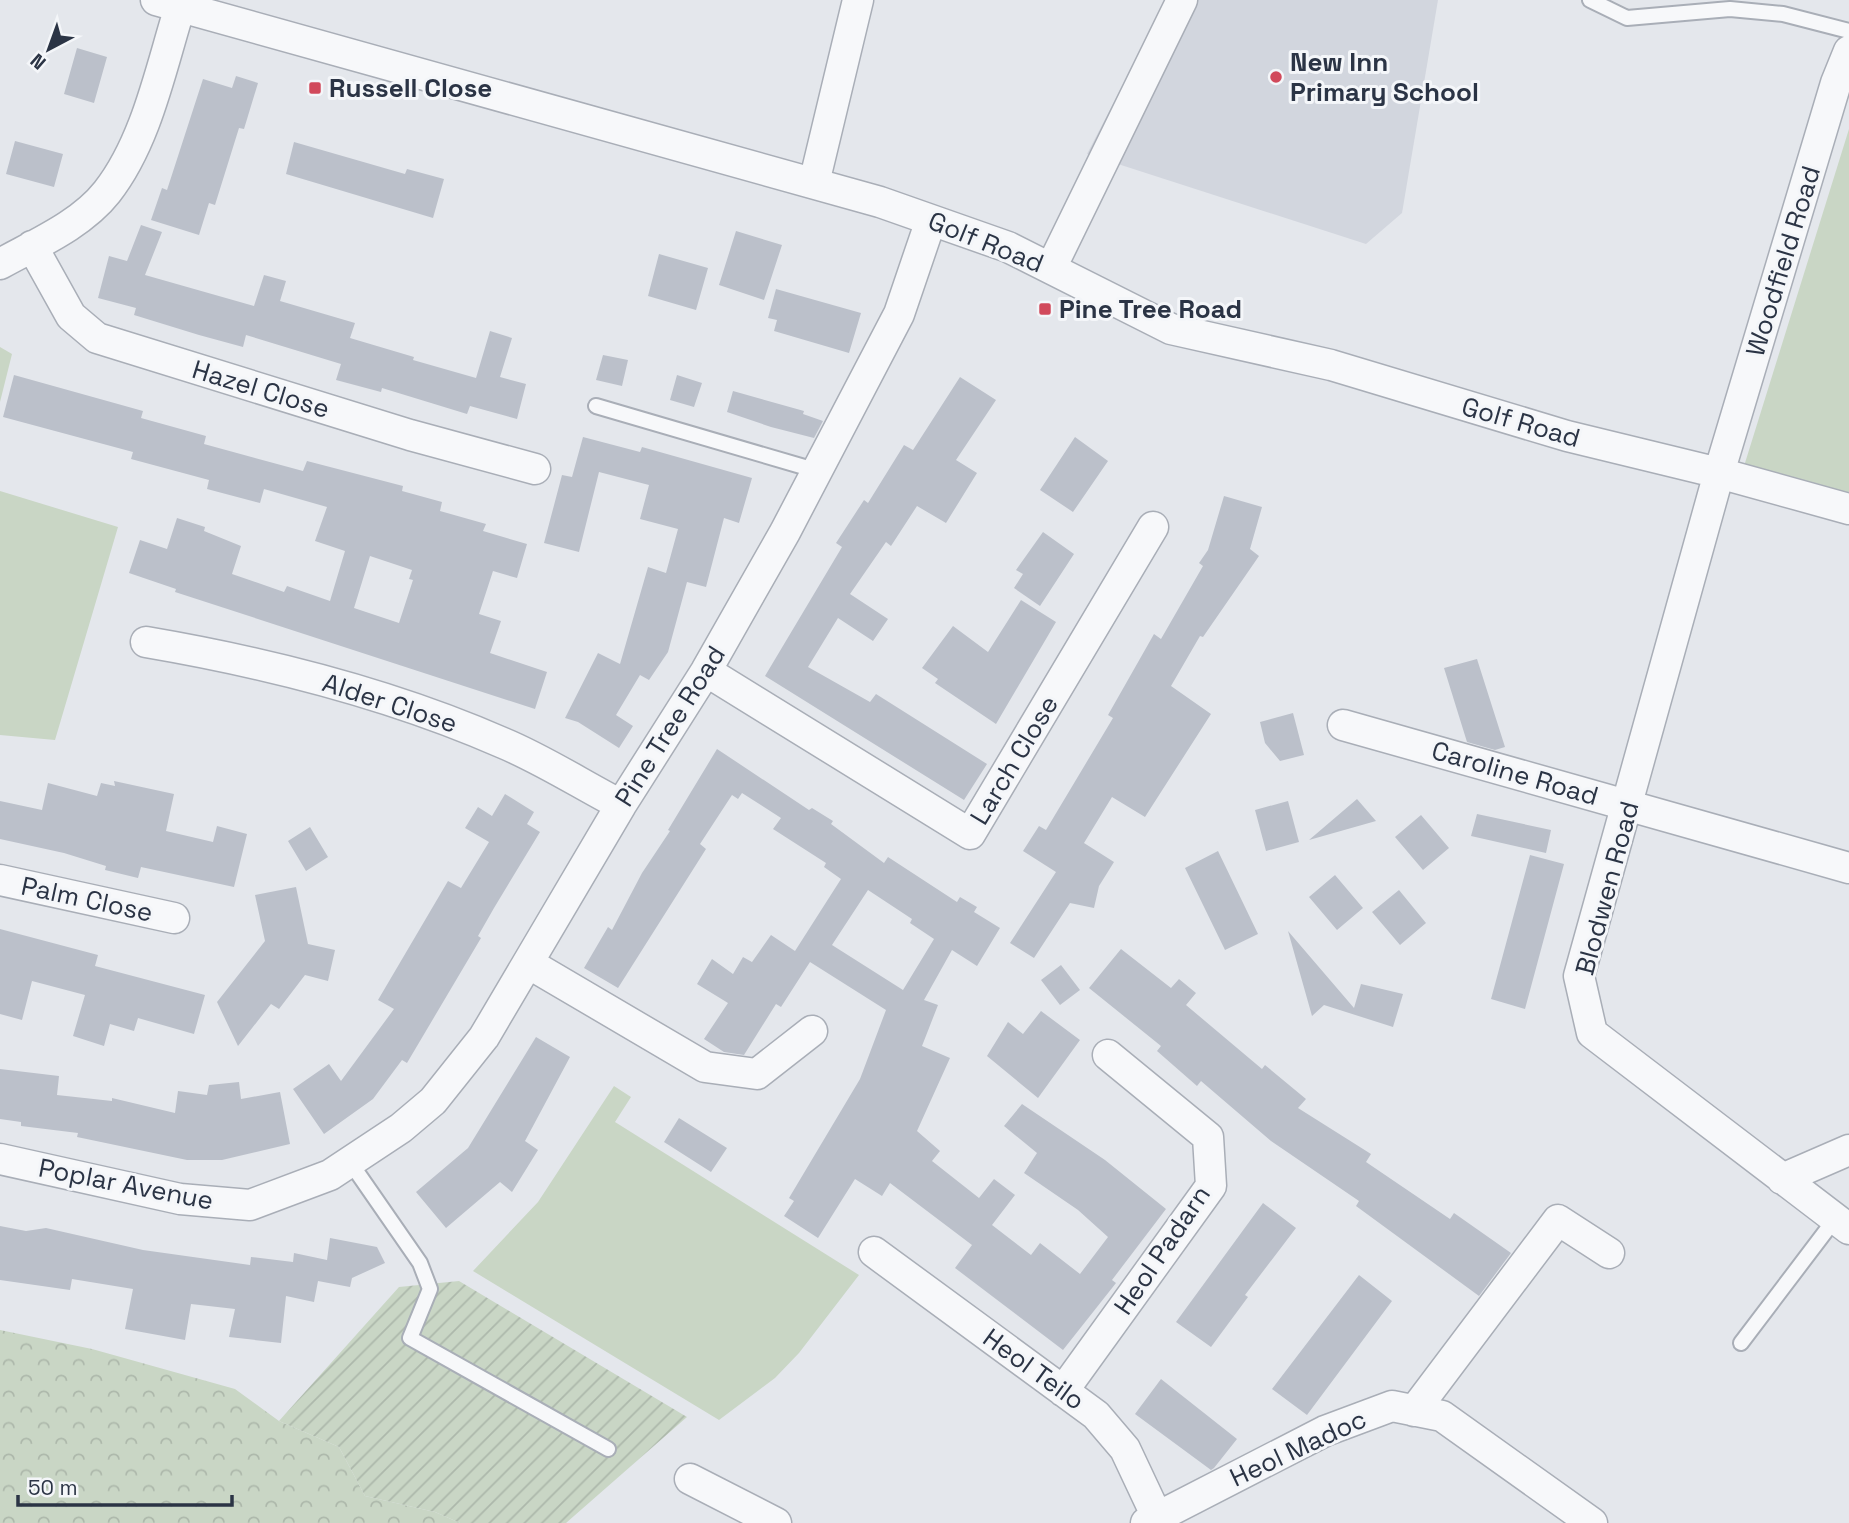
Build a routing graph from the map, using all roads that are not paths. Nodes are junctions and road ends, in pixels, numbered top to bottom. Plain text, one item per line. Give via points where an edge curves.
1 (858, 0) edge
2 (1181, 0) edge
3 (1590, 0) edge
4 (168, 3) edge
5 (1849, 31) edge
6 (1849, 51) edge
7 (814, 183) junction
8 (931, 220) junction
9 (32, 246) junction
10 (0, 264) edge
11 (1051, 268) junction
12 (596, 405) dead end
13 (535, 469) dead end
14 (818, 471) junction
15 (1719, 473) junction
16 (1849, 509) edge
17 (1153, 527) dead end
18 (146, 642) dead end
19 (706, 671) junction
20 (1343, 725) dead end
21 (621, 805) junction
22 (1628, 805) junction
23 (1849, 868) edge
24 (0, 880) edge
25 (174, 918) dead end
26 (528, 963) junction
27 (812, 1031) dead end
28 (1108, 1055) dead end
29 (1849, 1150) edge
30 (0, 1159) edge
31 (350, 1162) junction
32 (1782, 1179) junction
33 (1842, 1224) edge
34 (874, 1252) dead end
35 (1609, 1253) dead end
36 (1741, 1343) dead end
37 (1063, 1391) junction
38 (1415, 1410) junction
39 (608, 1450) dead end
40 (690, 1479) dead end
41 (1152, 1520) edge
42 (776, 1523) edge
43 (1592, 1523) edge

1 - 7 street
2 - 11 street
3 - 5 lane via 1627,18 1730,9 1783,14
4 - 7 street, Golf Road
4 - 9 street via 138,137 106,192 60,231
6 - 15 street, Woodfield Road
7 - 8 street, Golf Road
8 - 11 street, Golf Road via 1008,247
8 - 14 street, Pine Tree Road via 899,314
9 - 10 street
9 - 13 street, Hazel Close via 71,316 97,338
11 - 15 street, Golf Road via 1171,330 1331,365 1567,436
12 - 14 lane
14 - 19 street, Pine Tree Road
15 - 16 street, Golf Road
15 - 22 street, Blodwen Road
17 - 19 street, Larch Close via 970,834
18 - 21 street, Alder Close via 226,655 383,696 505,744
19 - 21 street, Pine Tree Road
20 - 22 street, Caroline Road
21 - 26 street, Pine Tree Road
22 - 23 street, Caroline Road
22 - 32 street, Blodwen Road via 1578,976 1592,1033
24 - 25 street, Palm Close
26 - 27 street via 705,1067 757,1074
26 - 31 street, Poplar Avenue via 484,1037 433,1101
28 - 37 street, Heol Padarn via 1208,1137 1212,1186
29 - 32 street
30 - 31 street, Poplar Avenue via 180,1199 250,1205 330,1175
31 - 39 lane via 420,1263 429,1289 410,1338
32 - 33 street, Blodwen Road
33 - 36 lane
34 - 37 street, Heol Teilo
35 - 38 street via 1558,1220
37 - 41 street, Heol Teilo via 1096,1415 1125,1449
38 - 41 street, Heol Madoc via 1392,1406 1325,1431
38 - 43 street, Heol Madoc via 1442,1416
40 - 42 street

